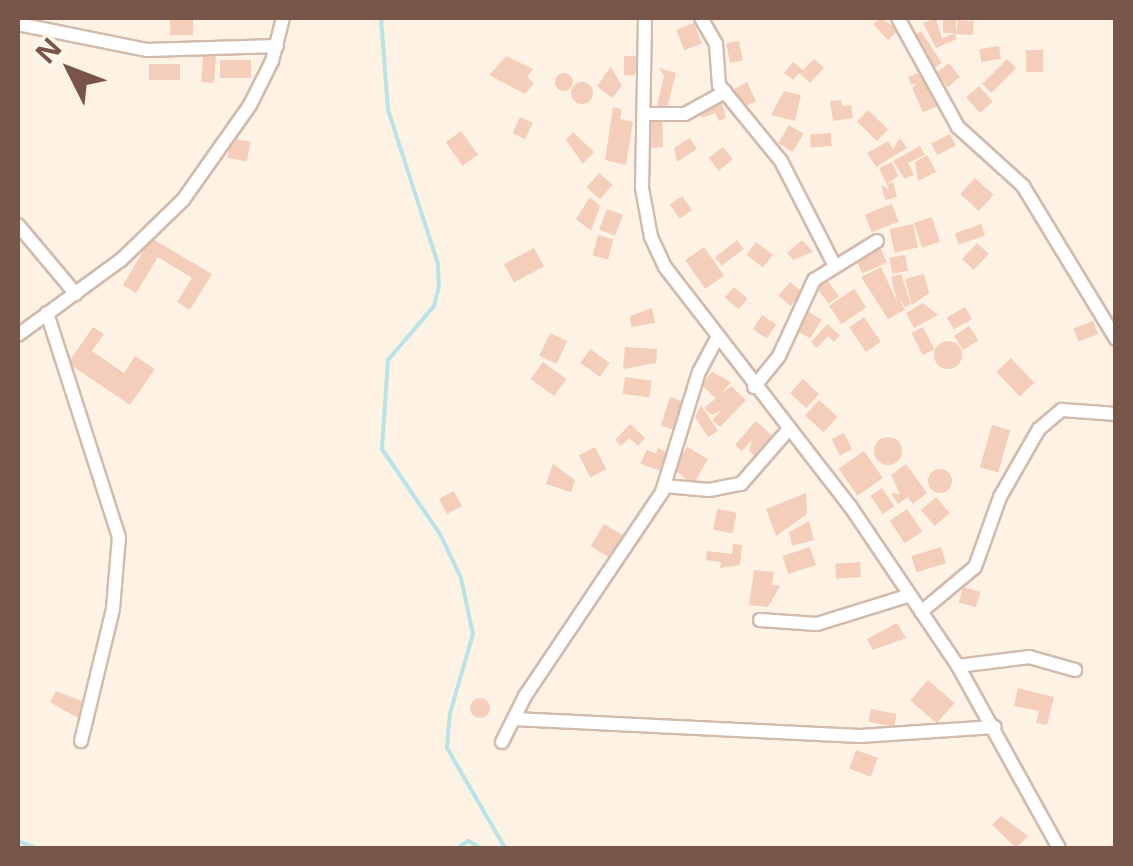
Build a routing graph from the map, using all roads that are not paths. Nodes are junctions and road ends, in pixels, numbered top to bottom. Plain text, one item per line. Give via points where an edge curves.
1 (283, 18) edge
2 (644, 18) edge
3 (702, 18) edge
4 (898, 18) edge
5 (18, 24) edge
6 (277, 46) junction
7 (725, 92) junction
8 (644, 114) junction
9 (18, 224) edge
10 (877, 242) dead end
11 (834, 264) junction
12 (76, 294) junction
13 (47, 313) junction
14 (18, 335) edge
15 (1116, 339) edge
16 (716, 340) junction
17 (754, 387) junction
18 (1116, 414) edge
19 (789, 429) junction
20 (664, 486) junction
21 (910, 595) junction
22 (921, 612) junction
23 (760, 620) dead end
24 (958, 666) junction
25 (1075, 670) dead end
26 (514, 718) junction
27 (996, 728) junction
28 (81, 741) dead end
29 (502, 742) dead end
30 (1059, 848) edge

1 - 6 street
2 - 8 street
3 - 7 street via 716,44
4 - 15 street via 958,127 1022,186
5 - 6 street via 147,50
6 - 12 street via 250,105 183,200
7 - 8 street via 685,114
7 - 11 street via 781,161
8 - 16 street via 642,188 651,236
9 - 12 street
10 - 11 street
11 - 17 street via 810,286 779,356
12 - 13 street
13 - 14 street
13 - 28 street via 119,538 114,610
16 - 17 street
16 - 20 street
17 - 19 street
18 - 22 street via 1062,410 1039,429 1000,497 975,567
19 - 20 street via 741,484 709,490
19 - 21 street
20 - 26 street
21 - 22 street
21 - 23 street via 817,624
22 - 24 street
24 - 25 street via 1029,656
24 - 27 street
26 - 27 street via 860,736
26 - 29 street
27 - 30 street

